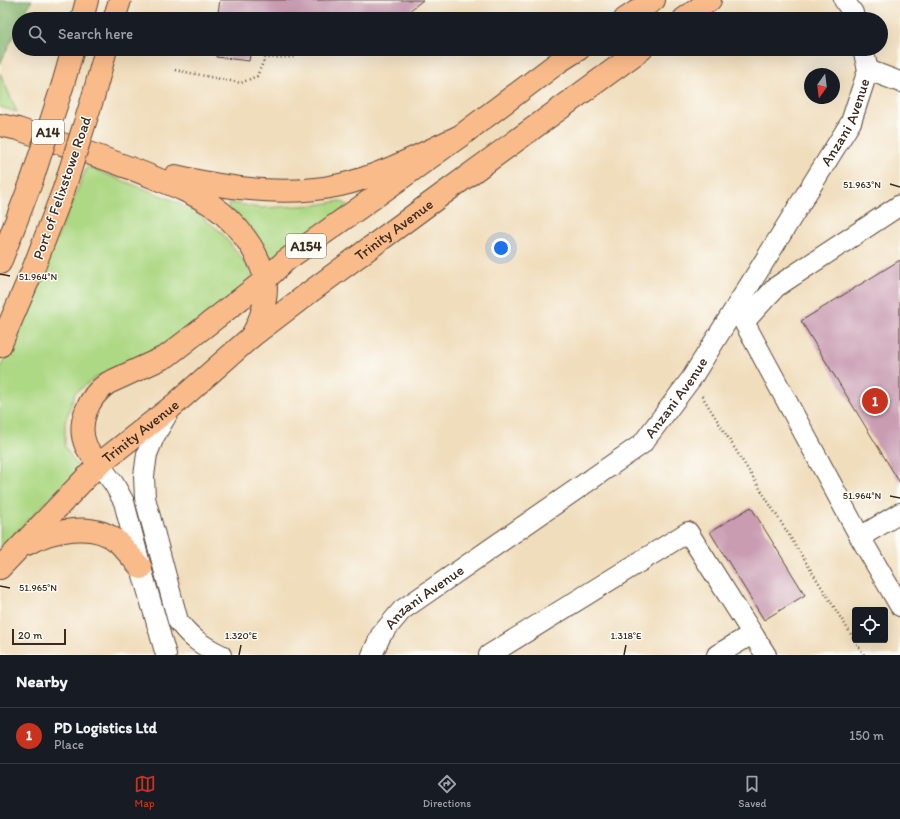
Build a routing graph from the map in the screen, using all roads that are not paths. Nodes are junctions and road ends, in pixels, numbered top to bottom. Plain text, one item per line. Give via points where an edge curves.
1 (87, 0) edge
2 (120, 0) edge
3 (654, 0) edge
4 (710, 0) edge
5 (844, 0) edge
6 (84, 12) edge
7 (116, 12) edge
8 (636, 12) edge
9 (694, 12) edge
10 (852, 12) edge
11 (71, 56) edge
12 (104, 56) edge
13 (569, 56) edge
14 (632, 56) edge
15 (865, 56) edge
16 (868, 70) junction
17 (900, 82) edge
18 (0, 125) edge
19 (458, 137) junction
20 (121, 164) junction
21 (900, 205) edge
22 (0, 263) edge
23 (265, 280) junction
24 (252, 337) junction
25 (0, 346) edge
26 (174, 405) junction
27 (99, 464) junction
28 (900, 513) edge
29 (860, 537) junction
30 (17, 550) junction
31 (0, 568) edge
32 (141, 568) junction
33 (900, 606) edge
34 (752, 634) junction
35 (166, 655) edge
36 (221, 655) edge
37 (372, 655) edge
38 (489, 655) edge
39 (717, 655) edge
40 (766, 655) edge

1 - 6 main road
2 - 7 main road
3 - 8 main road
4 - 9 main road
5 - 10 street
11 - 22 main road, Port of Felixstowe Road / A14, bridge via 32,180
12 - 25 main road, Port of Felixstowe Road / A14, bridge via 64,189
13 - 19 main road, Trinity Avenue / A154
14 - 24 main road, Trinity Avenue / A154 via 425,206
15 - 16 street, Anzani Avenue
16 - 17 street
16 - 37 street, Anzani Avenue via 851,122 691,379 642,444 402,610 381,634
18 - 20 main road
19 - 20 main road via 374,175 341,185 305,190 254,190 207,184
19 - 23 main road, Trinity Avenue / A154 via 285,261
20 - 23 main road via 194,194 213,206 243,235 257,258
21 - 29 street via 776,287 744,322
23 - 24 main road via 261,316
23 - 27 main road, Trinity Avenue / A154 via 167,356 108,382 101,388 87,408 82,426 86,447
24 - 26 main road, Trinity Avenue / A154
26 - 27 main road, Trinity Avenue / A154
26 - 36 street via 154,437 148,454 144,476 145,498 178,621 189,635
27 - 30 main road
27 - 32 street via 124,502
28 - 29 street
29 - 33 street
30 - 31 main road
30 - 32 main road via 40,537 84,529 100,532 117,541
32 - 35 street
34 - 38 street via 688,532
34 - 39 street
34 - 40 street

